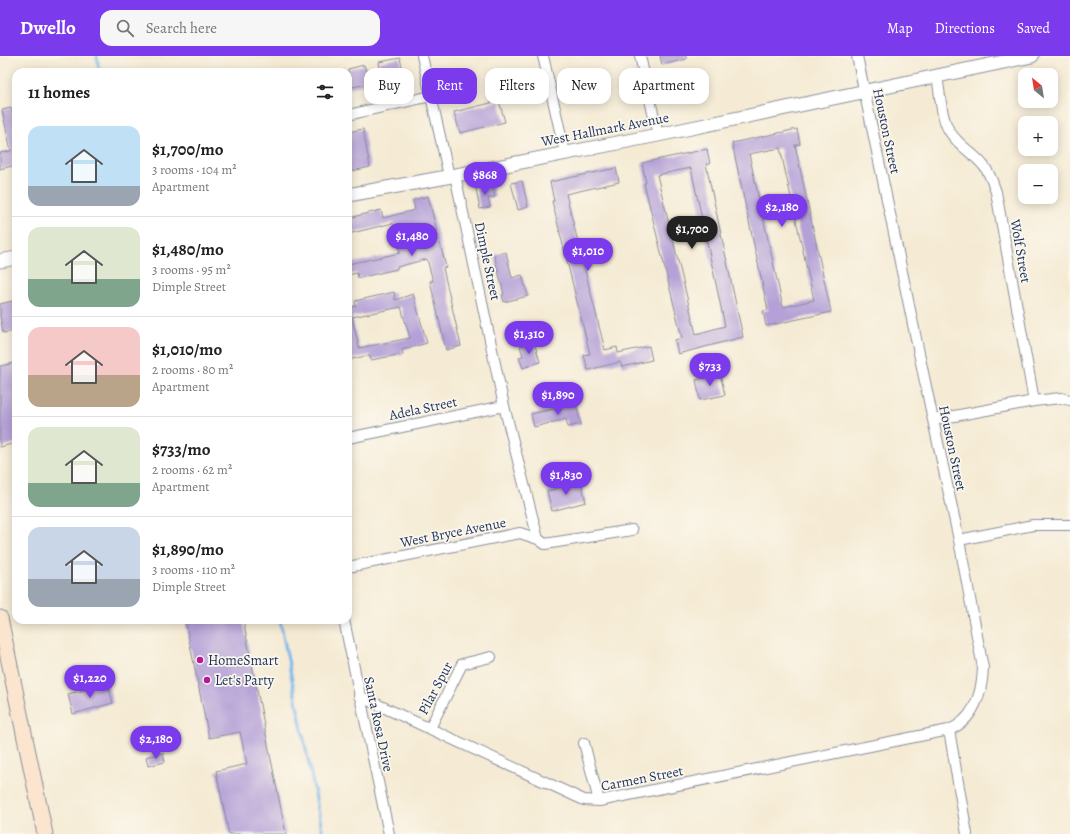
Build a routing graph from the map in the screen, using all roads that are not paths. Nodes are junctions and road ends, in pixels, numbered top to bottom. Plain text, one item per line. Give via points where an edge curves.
1 (422, 56) edge
2 (543, 56) edge
3 (640, 56) edge
4 (857, 56) edge
5 (1032, 56) edge
6 (1011, 58) edge
7 (425, 68) edge
8 (937, 76) junction
9 (864, 91) junction
10 (422, 98) edge
11 (433, 104) edge
12 (352, 114) edge
13 (658, 135) junction
14 (565, 153) junction
15 (452, 176) junction
16 (352, 194) edge
17 (12, 259) edge
18 (0, 261) edge
19 (1070, 400) edge
20 (1034, 401) junction
21 (504, 406) junction
22 (933, 420) junction
23 (352, 437) edge
24 (1070, 525) edge
25 (632, 530) dead end
26 (538, 539) junction
27 (959, 540) junction
28 (352, 566) edge
29 (0, 618) edge
30 (345, 624) edge
31 (491, 656) dead end
32 (359, 696) junction
33 (430, 728) junction
34 (949, 730) junction
35 (584, 743) dead end
36 (599, 801) junction
37 (45, 834) edge
38 (388, 834) edge
39 (967, 834) edge

1 - 7 street, Dimple Street
2 - 14 street
3 - 13 street
4 - 9 street, Houston Street
5 - 6 street, West Hallmark Avenue
6 - 8 street, West Hallmark Avenue
8 - 9 street, West Hallmark Avenue
8 - 20 street, Wolf Street via 949,131 958,143 983,164 996,192
9 - 13 street, West Hallmark Avenue
9 - 22 street, Houston Street
10 - 12 street
11 - 15 street, Dimple Street
13 - 14 street, West Hallmark Avenue
14 - 15 street, West Hallmark Avenue
15 - 16 street, West Hallmark Avenue
15 - 21 street, Dimple Street
17 - 18 street
19 - 20 street via 1061,398
20 - 22 street
21 - 23 street, Adela Street
21 - 26 street, Dimple Street
22 - 27 street, Houston Street
24 - 27 street via 1033,525
25 - 26 street, West Bryce Avenue via 545,544
26 - 28 street, West Bryce Avenue via 520,533
27 - 34 street, Houston Street via 983,678 974,707 957,726
29 - 37 main road
30 - 32 street, Santa Rosa Drive
31 - 33 street, Pilar Spur via 462,664
32 - 33 street, Carmen Street
32 - 38 street, Santa Rosa Drive
33 - 36 street, Carmen Street via 584,800
34 - 36 street, Carmen Street
34 - 39 street
35 - 36 street

